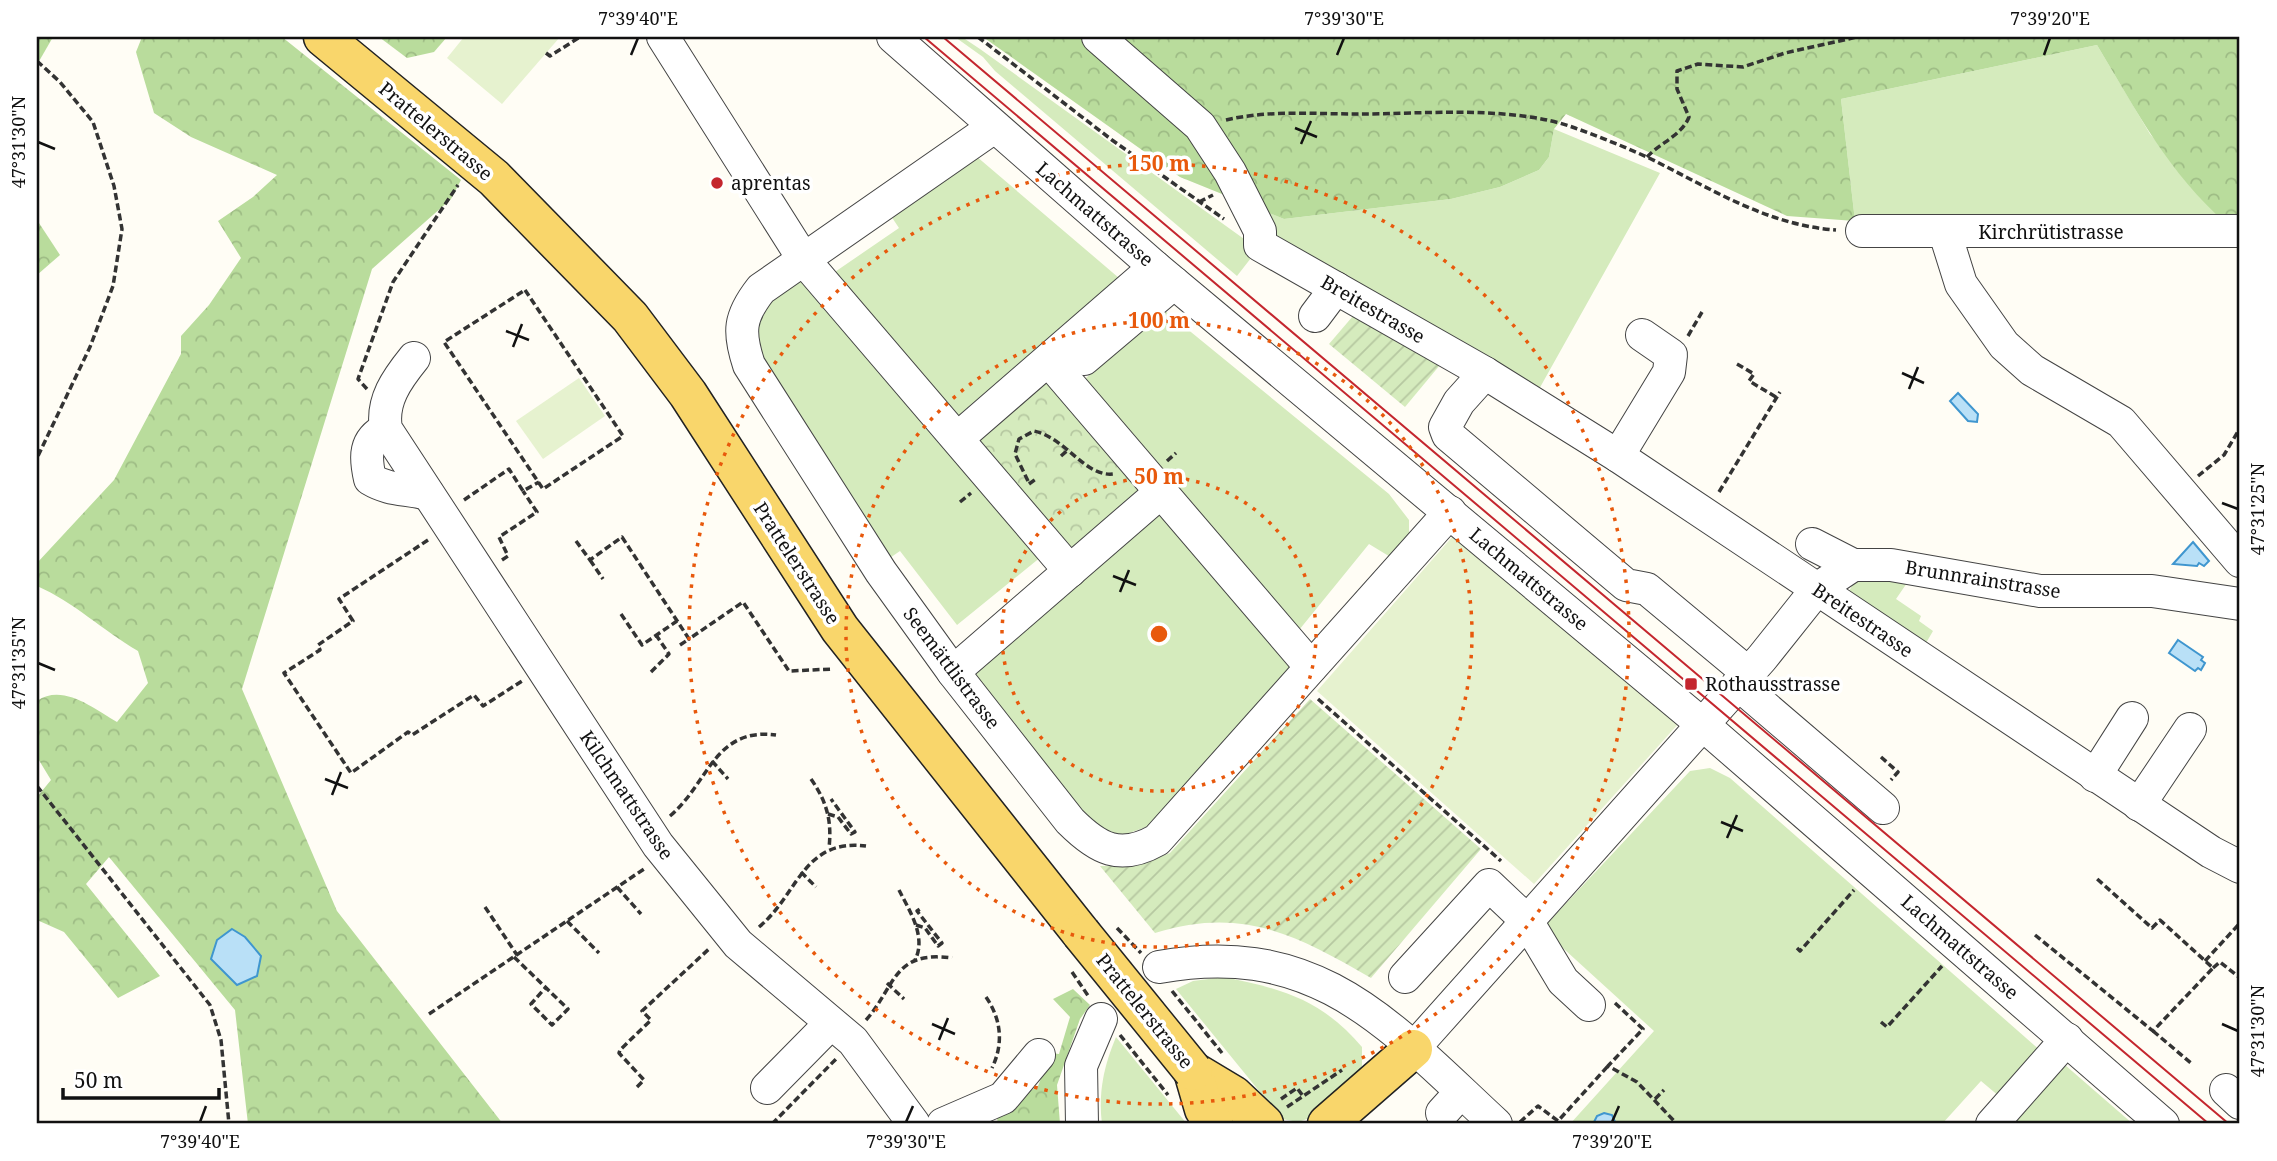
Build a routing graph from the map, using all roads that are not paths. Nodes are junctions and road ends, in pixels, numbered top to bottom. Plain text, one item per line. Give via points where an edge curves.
1 (323, 37) edge
2 (663, 37) edge
3 (892, 37) edge
4 (1098, 37) edge
5 (995, 127) junction
6 (2240, 231) edge
7 (1862, 232) road end
8 (1945, 233) junction
9 (804, 260) junction
10 (1164, 275) junction
11 (1336, 288) junction
12 (1315, 316) dead end
13 (1642, 335) dead end
14 (414, 358) dead end
15 (1084, 359) dead end
16 (1049, 361) junction
17 (1485, 373) junction
18 (958, 438) junction
19 (1618, 456) junction
20 (1161, 492) junction
21 (1450, 512) junction
22 (1812, 544) dead end
23 (2240, 561) edge
24 (1853, 565) junction
25 (1070, 571) junction
26 (1022, 585) dead end
27 (1817, 589) junction
28 (2240, 604) edge
29 (947, 664) junction
30 (1304, 674) junction
31 (1743, 678) junction
32 (2132, 718) dead end
33 (1702, 724) junction
34 (2190, 729) dead end
35 (2095, 776) junction
36 (2139, 805) junction
37 (1883, 808) dead end
38 (2240, 867) edge
39 (1527, 920) junction
40 (1159, 967) dead end
41 (1405, 977) dead end
42 (1589, 1005) dead end
43 (1103, 1017) road end
44 (842, 1032) junction
45 (2067, 1039) junction
46 (1409, 1053) junction
47 (1039, 1055) dead end
48 (1182, 1084) junction
49 (767, 1088) dead end
50 (1315, 1110) edge
51 (1276, 1111) edge
52 (1498, 1123) edge
53 (914, 1124) edge
54 (943, 1124) edge
55 (1082, 1124) edge
56 (1214, 1124) edge
57 (1239, 1124) edge
58 (1370, 1124) edge
59 (1992, 1124) edge
60 (2163, 1124) edge

1 - 48 main road, Prattelerstrasse, bridge via 494,178 630,317 688,394 840,629 1075,950
2 - 9 street
3 - 5 street, Lachmattstrasse
4 - 11 street, Breitestrasse via 1200,126 1260,231 1260,245
5 - 9 street, Seemättlistrasse
5 - 10 street, Lachmattstrasse
6 - 8 street, Kirchrütistrasse
7 - 8 street, Kirchrütistrasse
8 - 23 street via 1961,284 2004,345 2032,370 2121,422
9 - 18 street
9 - 29 street, Seemättlistrasse via 761,289 747,307 741,327 749,365 881,572
10 - 15 street
10 - 16 street
10 - 21 street, Lachmattstrasse
11 - 12 street
11 - 17 street, Breitestrasse
13 - 19 street via 1671,355 1669,372
14 - 44 street, Kilchmattstrasse via 395,383 384,415 386,429 658,843 732,938
16 - 18 street
16 - 20 street
17 - 19 street, Breitestrasse
17 - 31 street via 1459,402 1445,427 1448,435 1626,584 1647,589
18 - 25 street via 1020,492
19 - 27 street, Breitestrasse
20 - 25 street
20 - 30 street
21 - 30 street, Seemättlistrasse
21 - 33 street, Lachmattstrasse
22 - 24 street
24 - 27 street
24 - 28 street, Brunnrainstrasse via 1891,565 2040,591 2152,591
25 - 29 street
26 - 29 street
27 - 31 street
27 - 35 street, Breitestrasse
29 - 30 street, Seemättlistrasse via 1070,821 1088,838 1122,852 1157,840
31 - 33 street
31 - 37 street
32 - 35 street
33 - 39 street
33 - 45 street, Lachmattstrasse
34 - 36 street
35 - 36 street, Breitestrasse
36 - 38 street, Breitestrasse
39 - 41 street via 1489,885
39 - 42 street via 1563,981
39 - 46 street
40 - 46 street via 1215,959 1289,970 1335,990 1390,1026
43 - 55 street via 1081,1066
44 - 49 street
44 - 53 street, Kilchmattstrasse
45 - 59 street
45 - 60 street, Lachmattstrasse
46 - 50 main road via 1385,1072
46 - 52 street via 1451,1103
46 - 58 main road via 1398,1085
47 - 54 street via 1003,1098
48 - 51 main road
48 - 56 main road
48 - 57 main road, Prattelerstrasse

